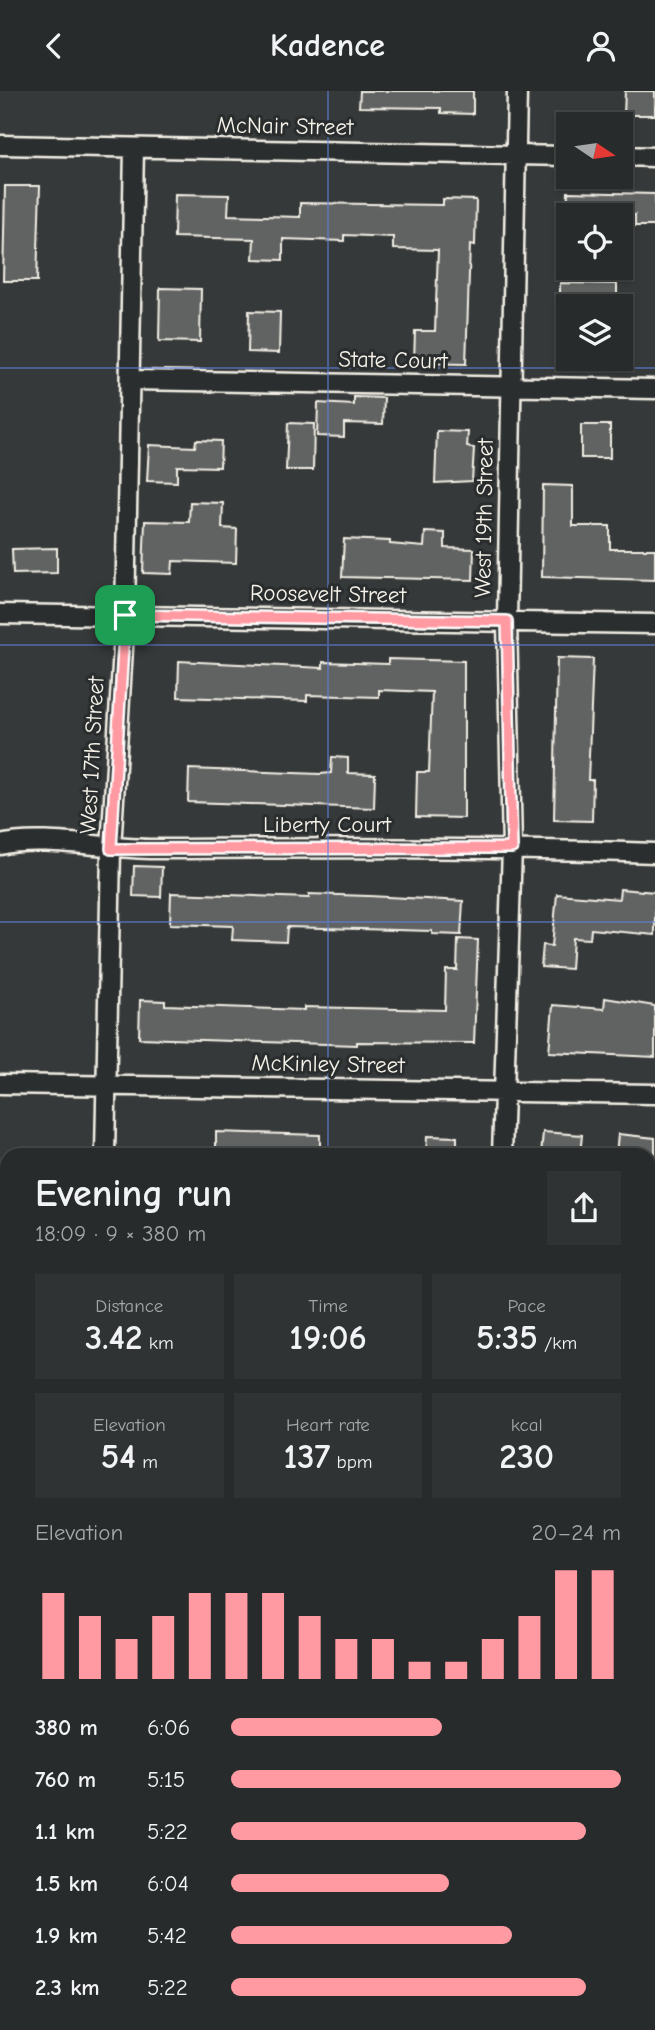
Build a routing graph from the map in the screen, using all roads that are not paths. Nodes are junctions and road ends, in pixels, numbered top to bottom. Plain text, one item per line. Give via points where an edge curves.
1 (517, 91) edge
2 (0, 145) edge
3 (134, 148) junction
4 (516, 155) junction
5 (556, 156) edge
6 (634, 156) edge
7 (655, 157) edge
8 (130, 380) junction
9 (512, 387) junction
10 (655, 389) edge
11 (0, 614) edge
12 (125, 615) junction
13 (507, 621) junction
14 (655, 624) edge
15 (0, 845) edge
16 (512, 848) junction
17 (111, 849) junction
18 (655, 853) edge
19 (0, 1084) edge
20 (105, 1085) junction
21 (504, 1091) junction
22 (655, 1094) edge
23 (105, 1148) edge
24 (502, 1148) edge

1 - 4 street, West 19th Street
2 - 3 street, McNair Street
3 - 4 street, McNair Street
3 - 8 street, West 17th Street
4 - 5 street, McNair Street
4 - 9 street, West 19th Street
6 - 7 street
8 - 9 street, State Court
8 - 12 street, West 17th Street
9 - 10 street, State Court
9 - 13 street, West 19th Street
11 - 12 street, Roosevelt Street
12 - 13 street, Roosevelt Street
12 - 17 street, West 17th Street
13 - 14 street, Roosevelt Street
13 - 16 street, West 19th Street
15 - 17 street, Liberty Court via 20,840
16 - 17 street, Liberty Court
16 - 18 street, Liberty Court
16 - 21 street, West 19th Street
17 - 20 street, West 17th Street
19 - 20 street, McKinley Street
20 - 21 street, McKinley Street
20 - 23 street, West 17th Street
21 - 22 street, McKinley Street
21 - 24 street, West 19th Street

